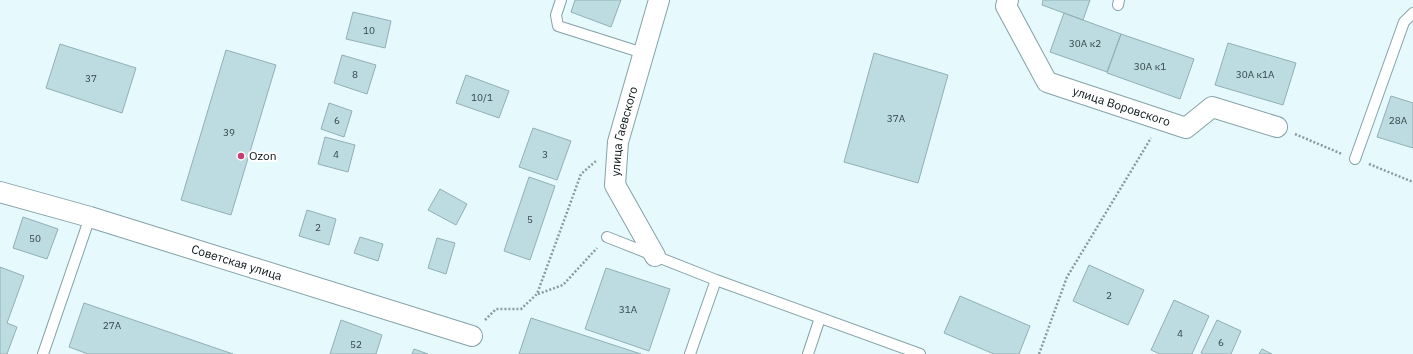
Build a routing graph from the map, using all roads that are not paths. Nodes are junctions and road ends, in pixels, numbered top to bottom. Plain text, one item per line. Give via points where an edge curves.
1 (561, 0) edge
2 (659, 0) edge
3 (1008, 0) edge
4 (1413, 13) edge
5 (643, 53) junction
6 (1277, 127) dead end
7 (1355, 159) dead end
8 (0, 192) edge
9 (90, 217) junction
10 (607, 236) road end
11 (655, 256) junction
12 (716, 280) junction
13 (820, 318) junction
14 (472, 336) road end
15 (43, 354) edge
16 (690, 354) edge
17 (808, 354) edge
18 (920, 354) edge

1 - 5 lane via 556,15 558,26
2 - 5 street, улица Гаевского
3 - 6 street, улица Воровского via 1006,6 1047,82 1186,128 1212,107
4 - 7 lane via 1404,22
5 - 11 street, улица Гаевского via 618,142 615,185
8 - 9 street, Советская улица
9 - 14 street, Советская улица
9 - 15 lane
10 - 11 lane
11 - 12 lane
12 - 13 lane
12 - 16 lane
13 - 17 lane
13 - 18 lane

